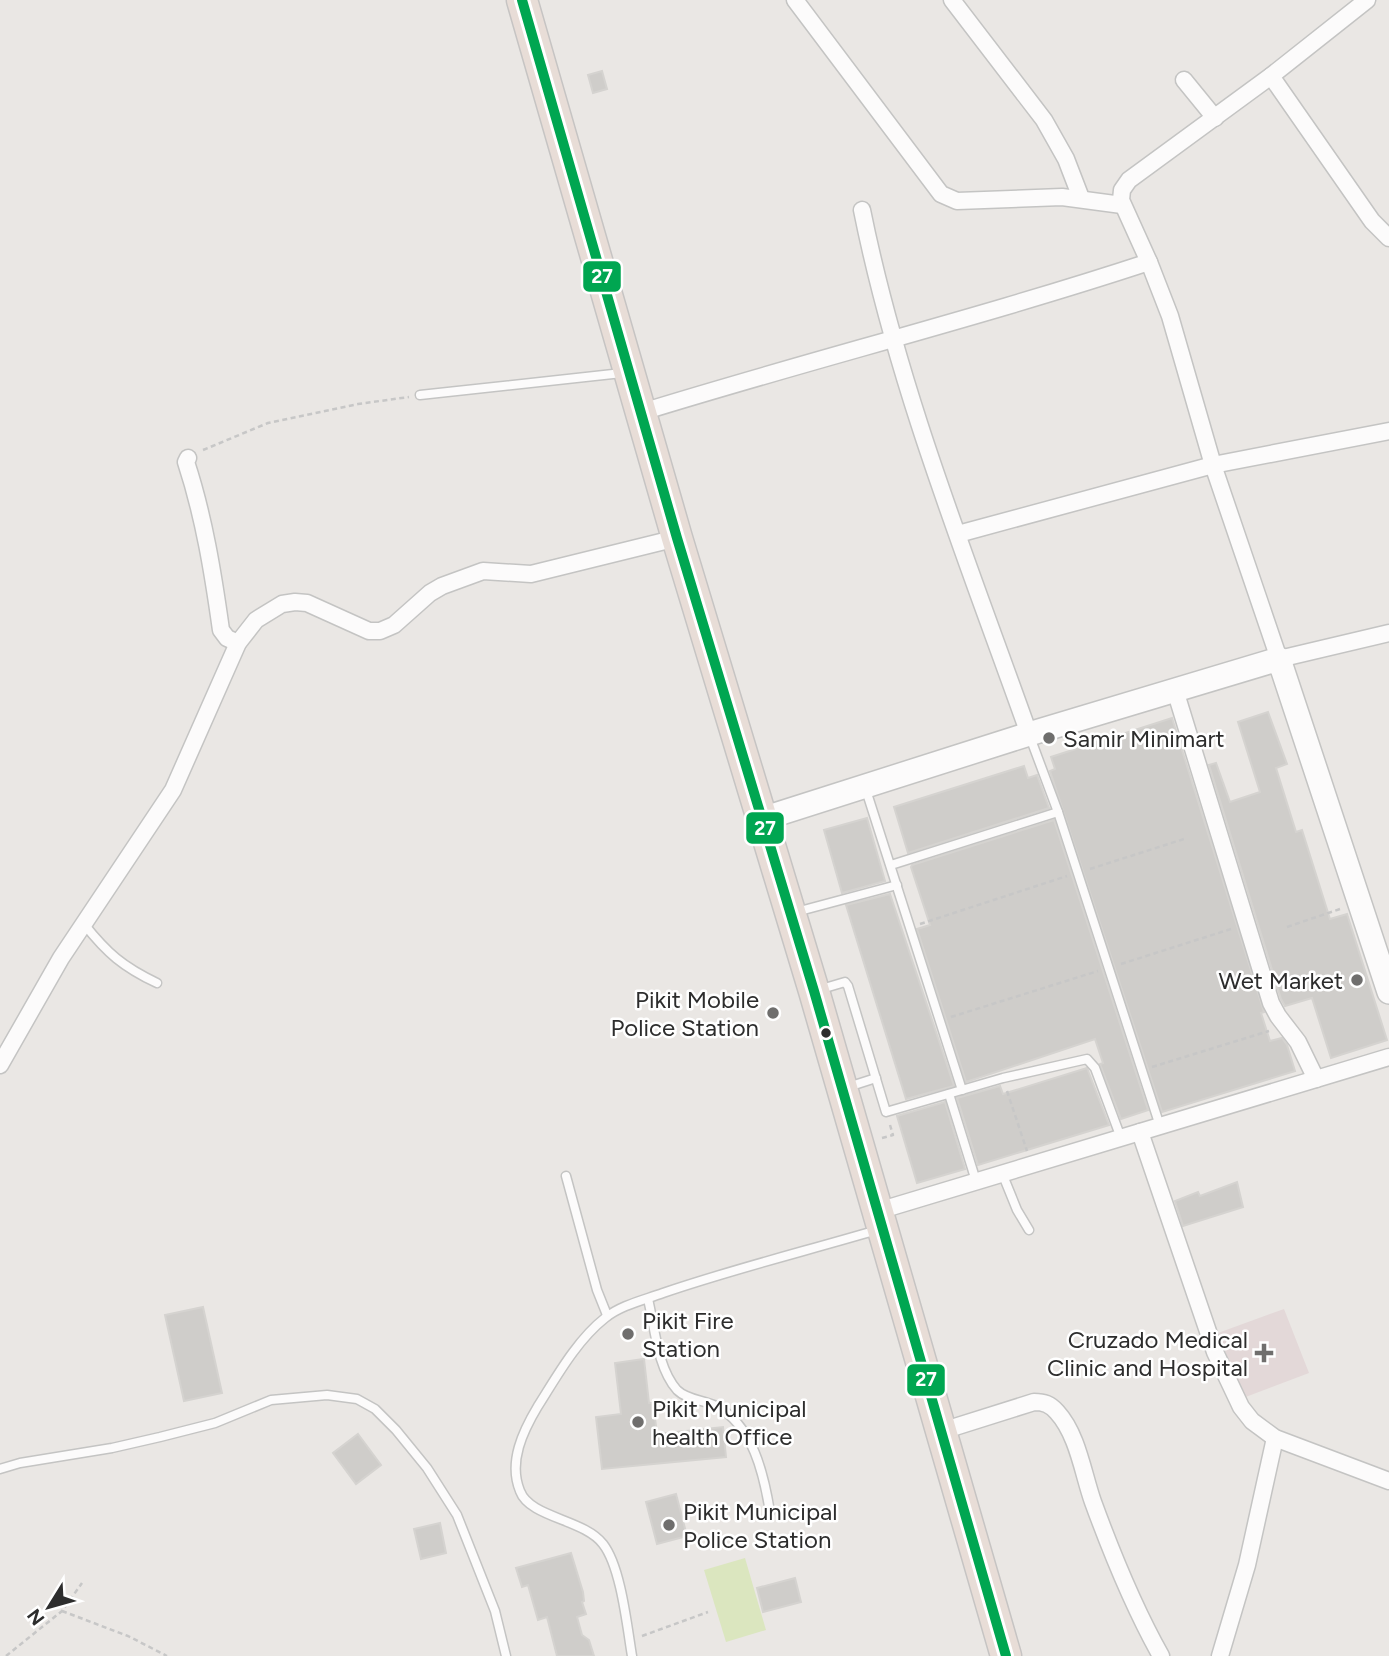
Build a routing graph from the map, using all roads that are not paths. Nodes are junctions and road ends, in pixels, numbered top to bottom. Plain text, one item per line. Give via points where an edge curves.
1 (522, 0) edge
2 (795, 0) edge
3 (952, 0) edge
4 (1367, 0) edge
5 (1271, 76) junction
6 (1184, 80) dead end
7 (1215, 118) junction
8 (1081, 198) junction
9 (1122, 205) junction
10 (862, 210) dead end
11 (1389, 238) edge
12 (1149, 262) junction
13 (893, 339) junction
14 (630, 372) junction
15 (420, 395) road end
16 (642, 412) junction
17 (1389, 431) edge
18 (188, 458) road end
19 (1213, 465) junction
20 (958, 534) junction
21 (677, 538) junction
22 (1389, 633) edge
23 (238, 643) junction
24 (1279, 659) junction
25 (1175, 690) junction
26 (1029, 734) junction
27 (865, 787) junction
28 (1058, 812) junction
29 (762, 819) junction
30 (891, 864) junction
31 (897, 885) junction
32 (791, 914) junction
33 (84, 924) junction
34 (157, 983) dead end
35 (814, 991) junction
36 (1389, 992) edge
37 (1389, 1057) edge
38 (0, 1065) edge
39 (876, 1077) junction
40 (1316, 1079) junction
41 (842, 1088) junction
42 (962, 1090) junction
43 (949, 1094) junction
44 (1160, 1126) junction
45 (1140, 1132) junction
46 (1121, 1138) junction
47 (1002, 1173) junction
48 (566, 1176) dead end
49 (976, 1181) junction
50 (881, 1220) junction
51 (1029, 1230) dead end
52 (648, 1299) junction
53 (607, 1315) junction
54 (942, 1432) junction
55 (1275, 1438) junction
56 (0, 1469) edge
57 (1389, 1481) edge
58 (770, 1512) dead end
59 (506, 1656) edge
60 (632, 1656) edge
61 (1006, 1656) edge
62 (1161, 1656) edge
63 (1220, 1656) edge

1 - 14 highway
2 - 8 street via 944,197 957,201
3 - 8 street via 1044,121
4 - 5 street
5 - 7 street
5 - 11 street
6 - 7 street
7 - 9 street via 1129,180 1122,190
8 - 9 street
9 - 12 street
10 - 13 street
12 - 13 street
12 - 19 street via 1170,316
13 - 16 street
13 - 20 street
14 - 15 lane
14 - 16 highway
16 - 21 highway
17 - 19 street
18 - 23 street via 211,554 221,630
19 - 20 street
19 - 24 street
20 - 26 street
21 - 23 street via 531,574 483,571 442,586 380,631 369,631 307,603 282,604 256,620
21 - 29 highway
22 - 24 street
23 - 33 street via 173,790
24 - 25 street
24 - 36 street
25 - 26 street
25 - 40 street via 1271,1003
26 - 27 street
26 - 28 lane
27 - 29 street
27 - 30 lane
28 - 30 lane
28 - 44 lane
29 - 32 highway
30 - 31 lane
31 - 32 lane
31 - 42 lane
32 - 35 highway
33 - 34 lane via 116,960
33 - 38 street
35 - 39 lane via 845,982 848,986
35 - 41 highway
37 - 40 street
39 - 41 lane
39 - 43 lane via 886,1112
40 - 44 street
41 - 50 highway
42 - 43 lane
42 - 46 lane via 1090,1060
43 - 49 lane
44 - 45 street
45 - 46 street
45 - 55 street via 1227,1380 1252,1421
46 - 47 street
47 - 49 street
47 - 51 lane
48 - 53 lane
49 - 50 street
50 - 52 lane
50 - 54 highway
52 - 53 lane
52 - 58 lane via 661,1357 672,1382 683,1395 717,1406 737,1424 757,1456
53 - 60 lane via 591,1330 524,1429 517,1452 517,1482 530,1504 581,1526 610,1554
54 - 61 highway
54 - 62 street via 1034,1402 1046,1402 1058,1413 1071,1435 1124,1579
55 - 57 street
55 - 63 street via 1247,1565
56 - 59 lane via 215,1423 271,1400 327,1395 357,1399 396,1430 428,1468 457,1515 495,1611

